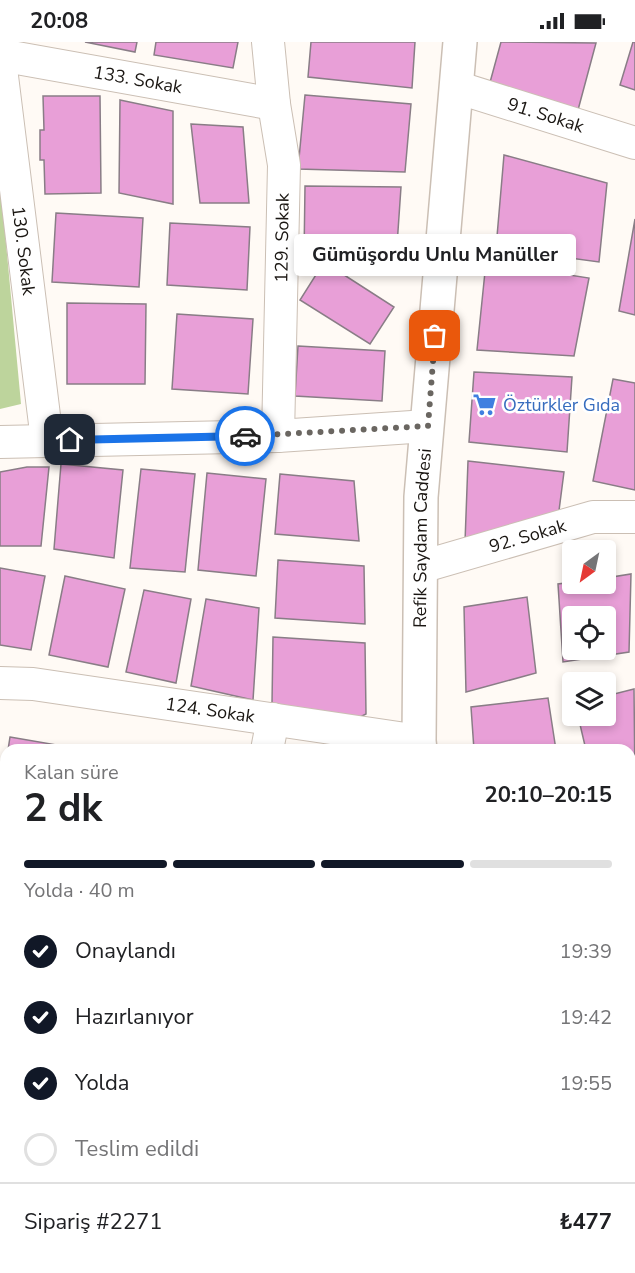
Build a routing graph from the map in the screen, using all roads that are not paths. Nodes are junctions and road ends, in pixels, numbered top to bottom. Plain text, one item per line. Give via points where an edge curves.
1 (268, 42) edge
2 (460, 42) edge
3 (0, 55) edge
4 (0, 60) edge
5 (456, 87) junction
6 (274, 104) junction
7 (635, 143) edge
8 (428, 426) junction
9 (278, 436) junction
10 (47, 440) junction
11 (0, 442) edge
12 (635, 517) edge
13 (421, 567) junction
14 (0, 683) edge
15 (273, 719) junction
16 (268, 744) edge
17 (414, 744) edge
18 (420, 744) edge

1 - 6 street, 129. Sokak
2 - 5 street, Refik Saydam Caddesi
3 - 6 street, 133. Sokak
4 - 10 street, 130. Sokak
5 - 7 street, 91. Sokak
5 - 8 street, Refik Saydam Caddesi
6 - 9 street, 129. Sokak via 284,165
8 - 9 street
8 - 13 street, Refik Saydam Caddesi via 421,496
9 - 10 street
10 - 11 street
12 - 13 street, 92. Sokak via 592,517
13 - 18 street, Refik Saydam Caddesi
14 - 15 street, 124. Sokak via 33,684
15 - 16 street
15 - 17 street, 124. Sokak

